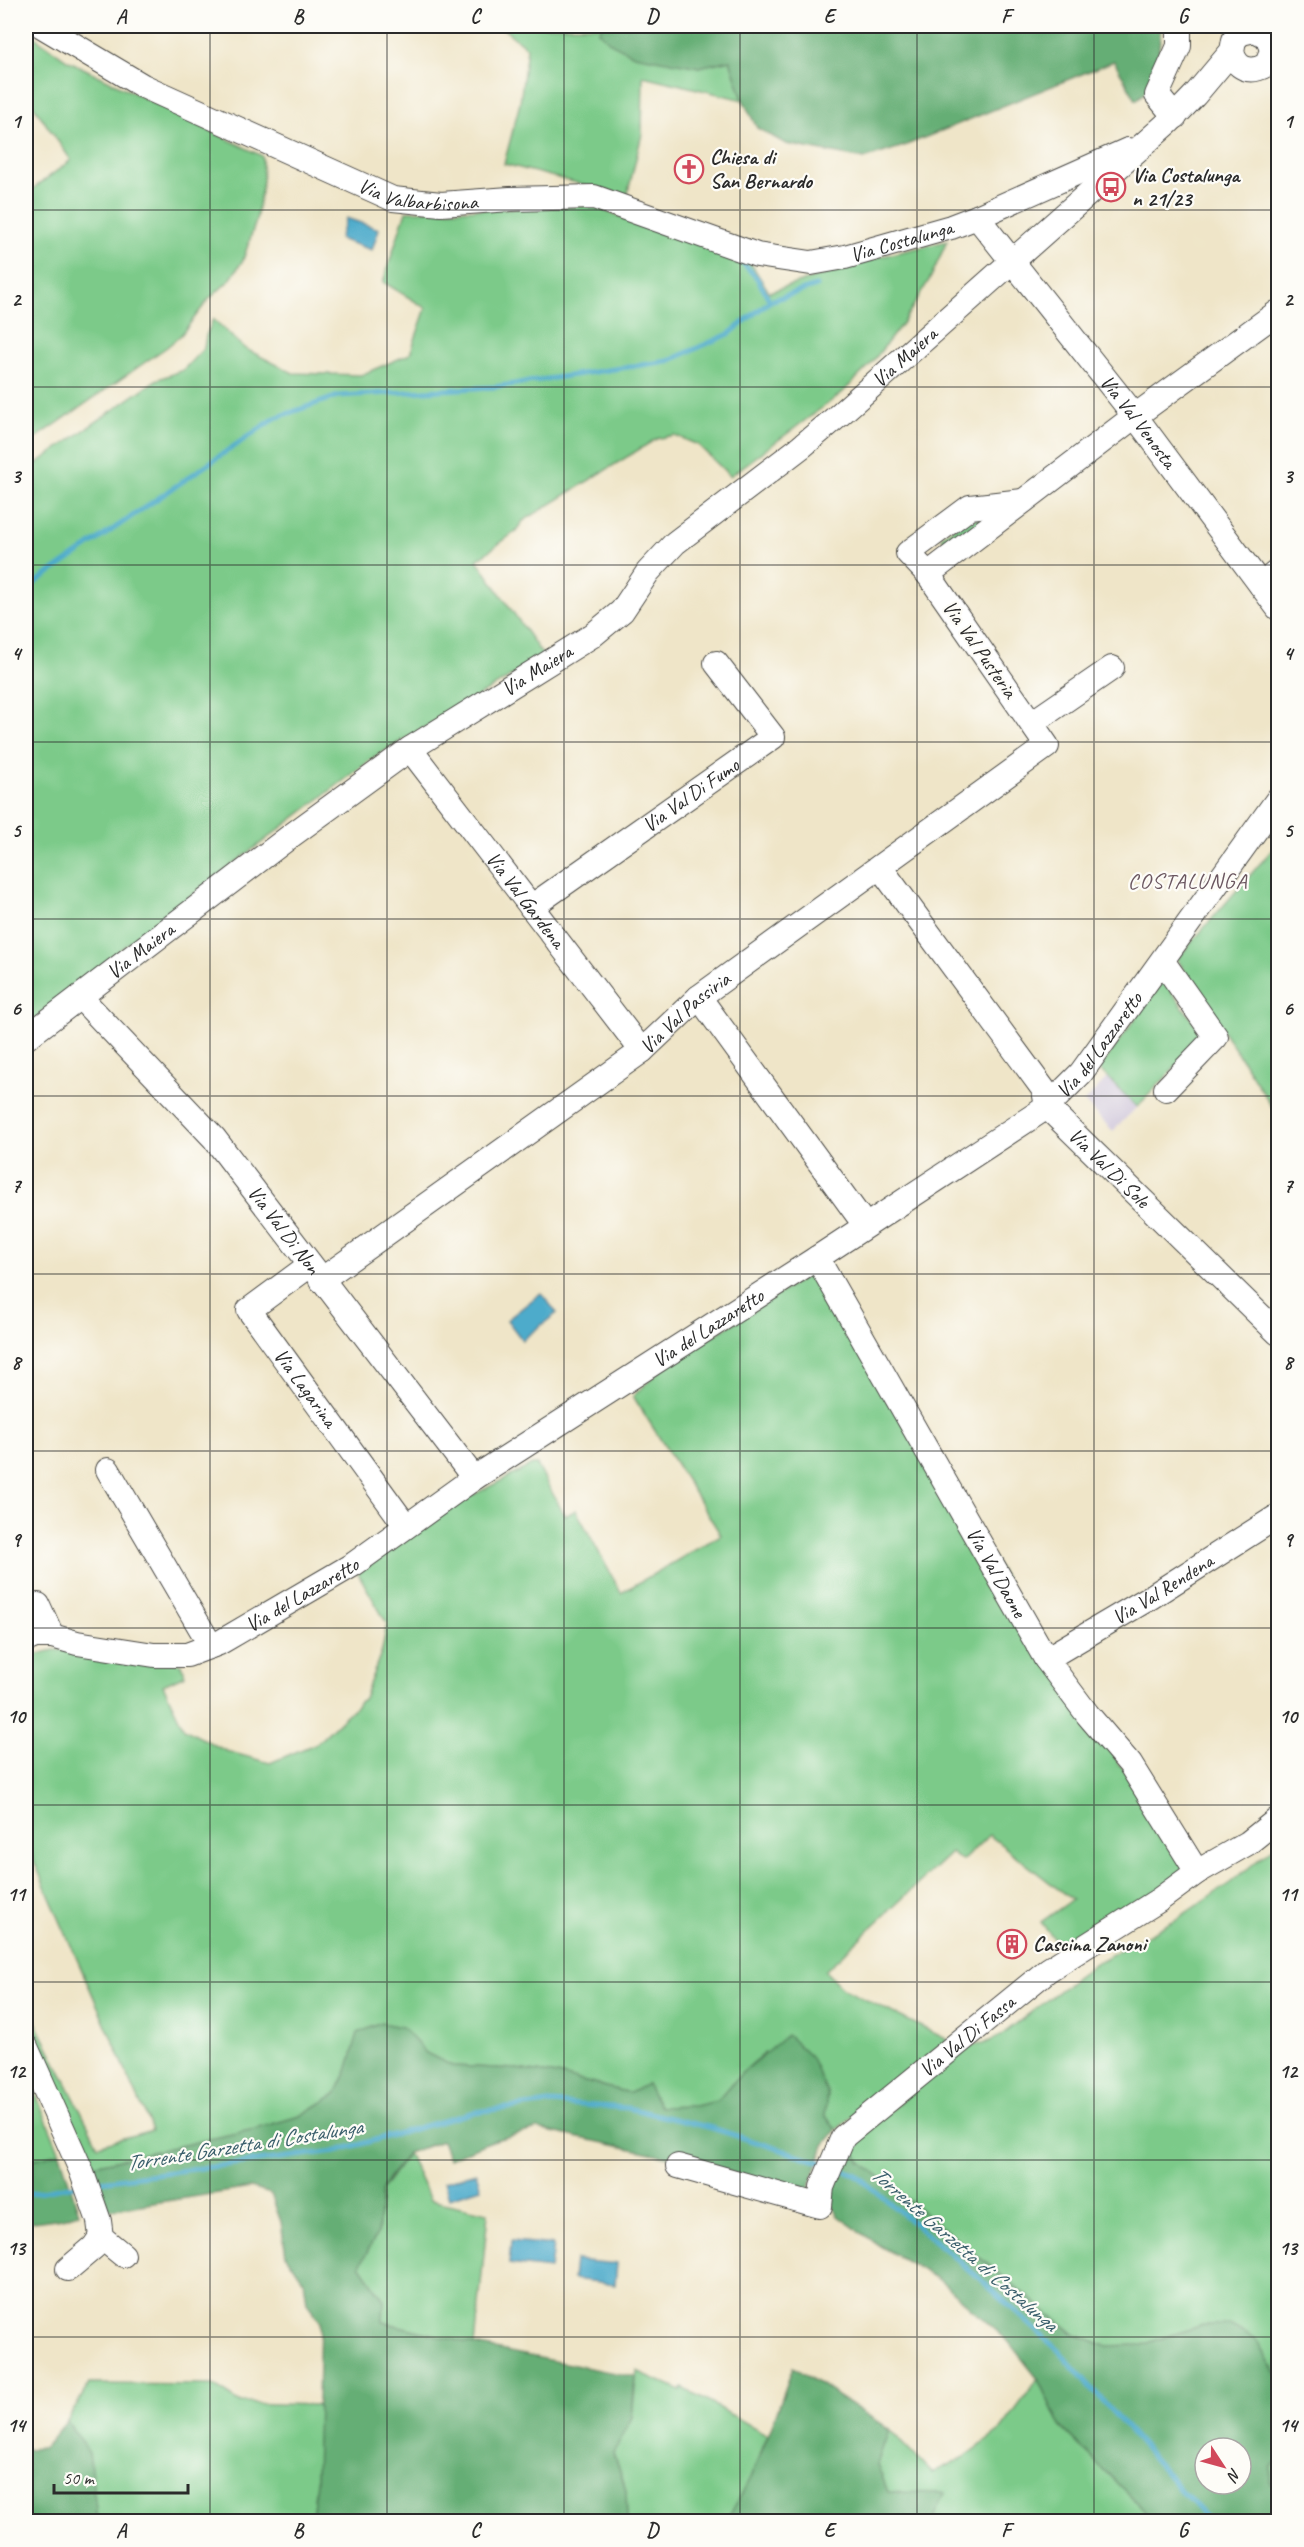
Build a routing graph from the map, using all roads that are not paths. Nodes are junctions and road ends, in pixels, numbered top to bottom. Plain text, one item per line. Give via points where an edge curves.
1 (42, 26) edge
2 (1179, 26) edge
3 (1258, 51) edge
4 (1175, 117) junction
5 (1147, 142) junction
6 (977, 217) junction
7 (822, 260) joint
8 (1012, 260) junction
9 (1278, 312) edge
10 (1136, 416) junction
11 (1270, 578) edge
12 (1278, 608) edge
13 (716, 663) dead end
14 (1112, 668) dead end
15 (1032, 723) junction
16 (1047, 746) joint
17 (410, 749) junction
18 (1278, 799) edge
19 (880, 867) junction
20 (531, 907) junction
21 (1163, 962) junction
22 (80, 997) junction
23 (699, 997) junction
24 (26, 1038) edge
25 (642, 1051) junction
26 (1166, 1089) dead end
27 (1047, 1107) junction
28 (865, 1225) junction
29 (817, 1258) junction
30 (315, 1273) junction
31 (1278, 1333) edge
32 (108, 1470) dead end
33 (474, 1478) junction
34 (1278, 1516) edge
35 (406, 1526) junction
36 (38, 1605) dead end
37 (52, 1636) junction
38 (26, 1640) edge
39 (211, 1646) junction
40 (1046, 1659) junction
41 (1278, 1819) edge
42 (1197, 1872) junction
43 (26, 2047) edge
44 (678, 2166) dead end
45 (101, 2237) junction
46 (123, 2255) dead end
47 (68, 2269) dead end

1 - 7 street, Via Valbarbisona via 143,86 393,199 441,204 594,197 757,255 801,262
2 - 4 street via 1179,46 1157,95
3 - 4 street, Via Costalunga via 1195,95
4 - 5 street, Via Costalunga
5 - 6 street, Via Costalunga
5 - 8 street, Via Costalunga
6 - 7 street, Via Costalunga
6 - 8 street, Via Costalunga
8 - 10 street, Via Val Venosta
8 - 17 street, Via Maiera via 801,447 675,543 648,572 622,611 592,635
9 - 10 street, Via Val Pusteria
10 - 11 street, Via Val Venosta
10 - 15 street, Via Val Pusteria via 928,574
11 - 12 street, Via Val Venosta
13 - 20 street, Via Val Di Fumo via 773,737
14 - 15 street
15 - 16 street, Via Val Pusteria
16 - 19 street, Via Val Passiria
17 - 20 street, Via Val Gardena
17 - 22 street, Via Maiera
18 - 21 street, Via del Lazzaretto
19 - 23 street, Via Val Passiria
19 - 27 street, Via Val Di Sole via 1044,1090
20 - 25 street, Via Val Gardena
21 - 26 street via 1216,1037
21 - 27 street, Via del Lazzaretto via 1081,1073
22 - 24 street, Via Maiera
22 - 30 street, Via Val Di Non via 214,1138
23 - 25 street, Via Val Passiria
23 - 28 street
25 - 30 street, Via Val Passiria
27 - 28 street, Via del Lazzaretto
27 - 31 street, Via Val Di Sole
28 - 29 street, Via del Lazzaretto
29 - 33 street, Via del Lazzaretto
29 - 40 street, Via Val Daone
30 - 33 street, Via Val Di Non
30 - 35 street, Via Lagarina via 249,1310
32 - 39 street
33 - 35 street, Via del Lazzaretto
34 - 40 street, Via Val Rendena
35 - 39 street, Via del Lazzaretto via 354,1564
36 - 37 street
37 - 38 street, Via del Lazzaretto
37 - 39 street, Via del Lazzaretto via 154,1655 187,1655
40 - 42 street, Via Val Daone via 1131,1764
41 - 42 street, Via Val Di Fassa via 1248,1843
42 - 44 street, Via Val Di Fassa via 1048,1970 843,2136 822,2187 820,2206
43 - 45 street via 81,2170
45 - 46 street
45 - 47 street

